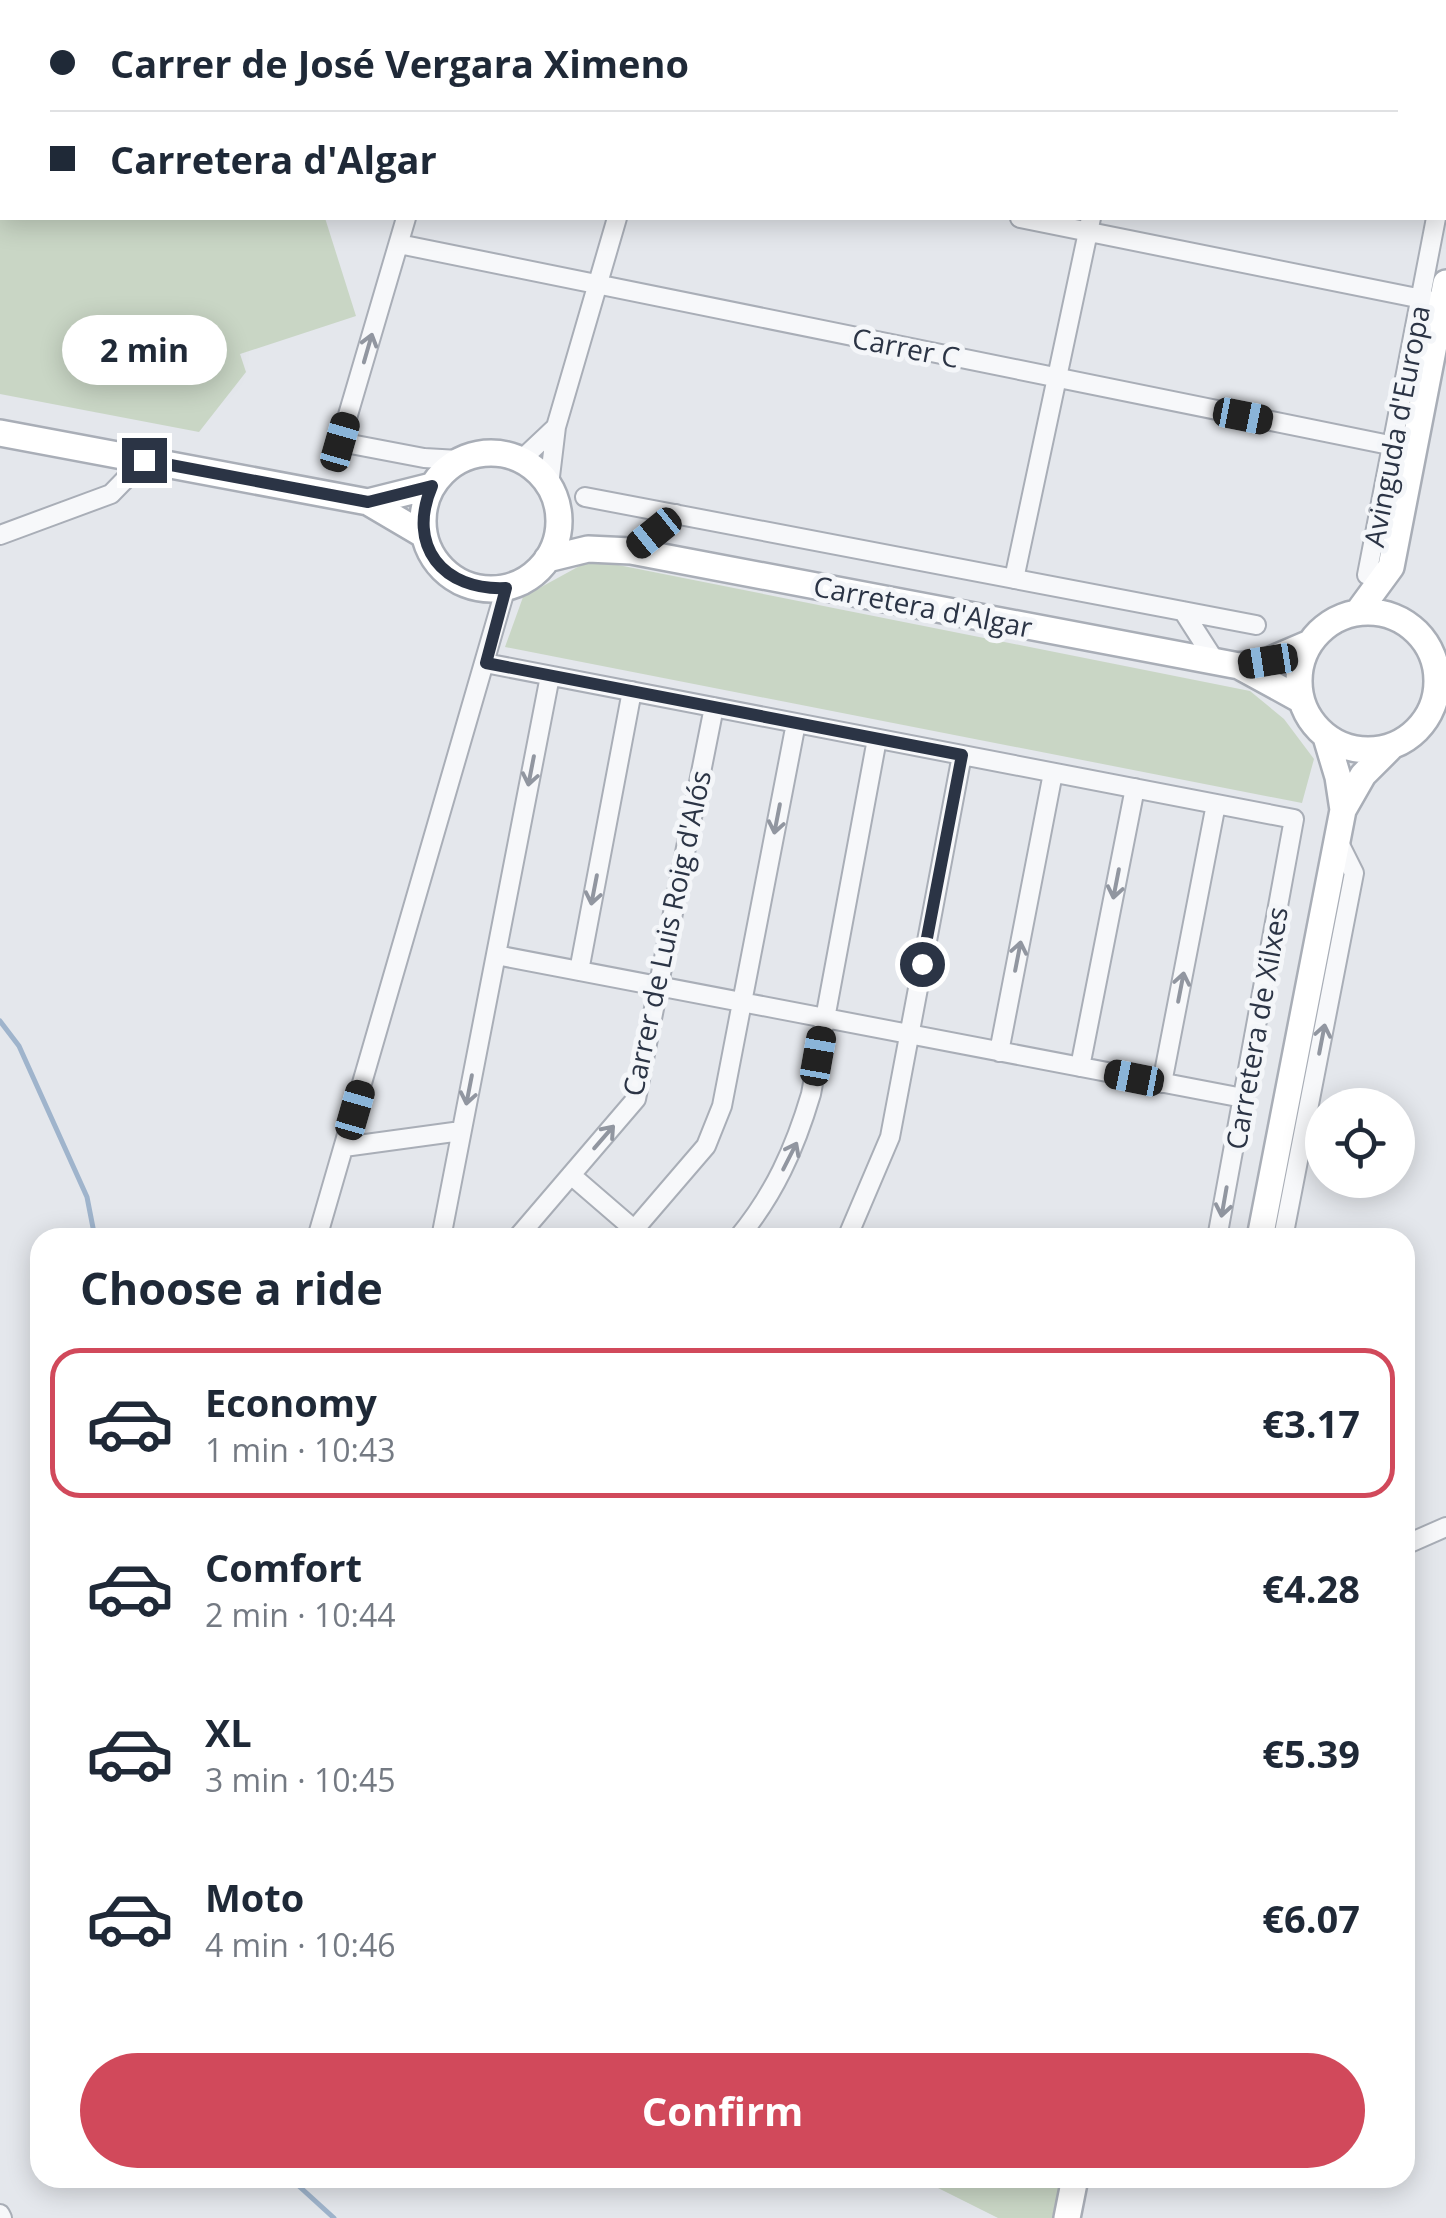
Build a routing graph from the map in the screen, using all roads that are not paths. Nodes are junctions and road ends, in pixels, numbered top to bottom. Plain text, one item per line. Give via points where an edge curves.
1 (405, 220) edge
2 (616, 220) edge
3 (1043, 220) edge
4 (1436, 220) edge
5 (1089, 224) edge
6 (398, 244) junction
7 (598, 285) junction
8 (1436, 295) edge
9 (1056, 378) junction
10 (556, 427) junction
11 (0, 433) edge
12 (1403, 448) junction
13 (144, 460) junction
14 (460, 460) junction
15 (520, 460) junction
16 (432, 486) junction
17 (585, 496) dead end
18 (553, 497) junction
19 (368, 502) junction
20 (676, 514) junction
21 (0, 535) edge
22 (424, 535) junction
23 (627, 550) junction
24 (547, 559) junction
25 (1379, 571) junction
26 (1014, 579) junction
27 (506, 588) junction
28 (1184, 611) junction
29 (1358, 612) junction
30 (1256, 625) dead end
31 (1410, 626) junction
32 (1310, 643) junction
33 (486, 663) junction
34 (1227, 663) junction
35 (1441, 674) edge
36 (550, 676) junction
37 (632, 692) junction
38 (1300, 700) junction
39 (714, 707) junction
40 (796, 723) junction
41 (1434, 723) edge
42 (1326, 736) junction
43 (877, 739) junction
44 (1390, 748) junction
45 (962, 755) junction
46 (1053, 773) junction
47 (1134, 788) junction
48 (1216, 804) junction
49 (1343, 810) junction
50 (1337, 840) junction
51 (496, 955) junction
52 (579, 971) junction
53 (659, 986) junction
54 (742, 1002) junction
55 (825, 1018) junction
56 (909, 1034) junction
57 (999, 1052) junction
58 (1080, 1067) junction
59 (1162, 1083) junction
60 (1242, 1098) junction
61 (461, 1131) junction
62 (344, 1147) junction
63 (572, 1174) junction
64 (321, 1228) edge
65 (443, 1228) edge
66 (526, 1228) edge
67 (628, 1228) edge
68 (641, 1228) edge
69 (746, 1228) edge
70 (853, 1228) edge
71 (1220, 1228) edge
72 (1262, 1228) edge
73 (1285, 1228) edge
74 (1446, 1507) edge
75 (1444, 1528) edge
76 (1415, 1541) edge
77 (1073, 2188) edge
78 (1067, 2218) edge

1 - 6 street
2 - 7 street
3 - 5 street
4 - 8 street, Avinguda d'Europa
5 - 8 street
5 - 9 street
6 - 7 street, Carrer C
14 -> 6 street via 340,442
7 - 9 street, Carrer C
7 - 10 street
8 - 12 main road, Avinguda d'Europa
9 - 12 street, Carrer C
9 - 26 street
10 - 15 street
10 - 18 street
11 - 13 main road
12 - 25 main road, Avinguda d'Europa
13 - 19 main road
13 - 21 street via 111,494
14 - 15 main road via 500,453
14 - 16 main road
15 - 18 main road via 536,470
16 - 19 main road
16 - 22 main road
17 - 20 street, Carretera d'Algar
18 - 23 main road, Carretera d'Algar via 590,535
18 - 24 main road via 558,526
19 - 22 main road
20 - 23 street
20 - 26 street, Carretera d'Algar
22 - 27 main road via 432,555 463,584
23 - 24 main road, Carretera d'Algar via 588,549
23 - 34 main road, Carretera d'Algar
24 - 27 main road
25 - 29 main road, Avinguda d'Europa
25 - 31 main road, Avinguda d'Europa
26 - 28 street, Carretera d'Algar
27 - 33 street
28 - 30 street, Carretera d'Algar
28 - 34 street, Carretera d'Algar
29 - 31 main road
29 - 32 main road via 1323,628
31 - 35 main road
32 - 34 main road, Carretera d'Algar via 1268,661
32 - 38 main road via 1301,660
33 - 36 street
33 - 62 street
34 - 38 main road, Carretera d'Algar
35 - 41 main road
36 - 37 street
36 -> 51 street
37 - 39 street
37 -> 52 street
38 - 42 main road
39 - 40 street
39 - 53 street, Carrer de Luis Roig d'Alós
40 - 43 street
40 -> 54 street
41 - 44 main road
42 - 44 main road via 1346,747
42 - 49 main road, Carretera de Xilxes
43 - 45 street
43 - 55 street
44 - 49 main road, Carretera de Xilxes via 1363,774
45 - 46 street
45 - 56 street
46 - 47 street
57 -> 46 street
47 - 48 street
47 -> 58 street
59 -> 48 street
48 - 60 street, Carretera de Xilxes via 1294,819
49 - 50 main road, Carretera de Xilxes
50 - 72 main road, Carretera de Xilxes
73 -> 50 street, Carretera de Xilxes via 1354,874
51 - 52 street
51 -> 61 street
52 - 53 street
53 - 54 street
63 -> 53 street, Carrer de Luis Roig d'Alós via 636,1099
54 - 55 street
54 - 68 street via 722,1106 706,1146
55 - 56 street
69 -> 55 street via 797,1141
56 - 57 street
56 - 70 street via 890,1137
57 - 58 street
58 - 59 street
59 - 60 street
60 -> 71 street, Carretera de Xilxes
61 - 62 street
61 - 65 street
62 - 64 street
63 - 66 street, Carrer de Luis Roig d'Alós
63 - 67 street
74 - 75 street
75 - 76 street
77 - 78 main road

